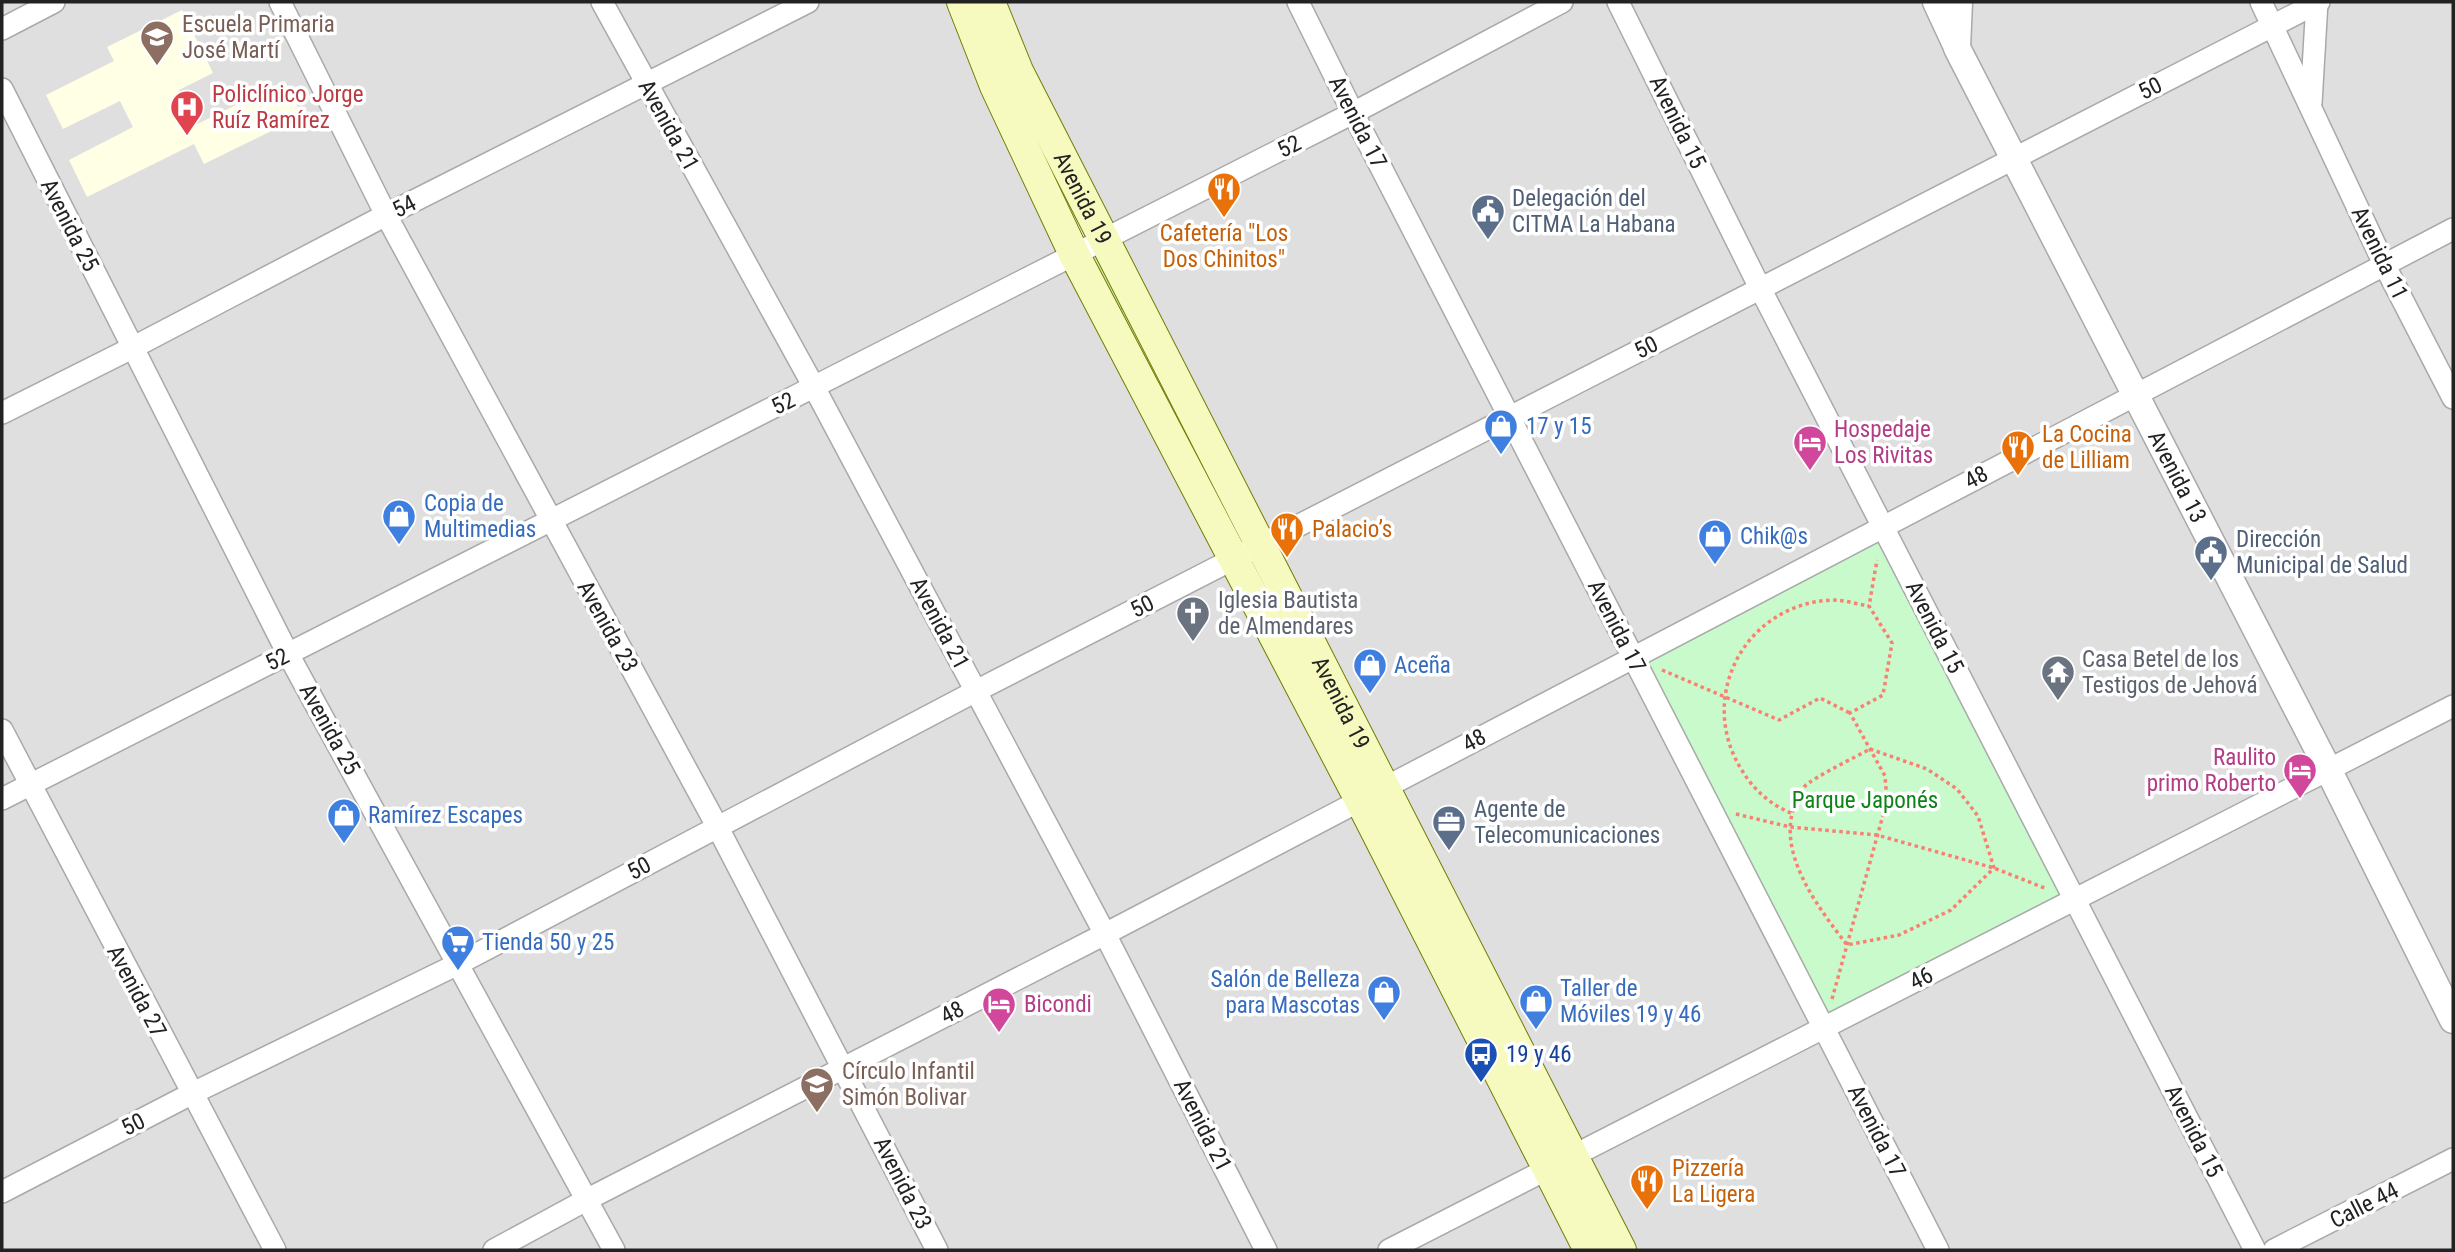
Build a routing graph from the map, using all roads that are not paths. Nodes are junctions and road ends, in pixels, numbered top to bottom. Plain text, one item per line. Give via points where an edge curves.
1 (54, 2) edge
2 (280, 2) edge
3 (602, 2) edge
4 (808, 2) edge
5 (962, 2) edge
6 (990, 2) edge
7 (1298, 2) edge
8 (1562, 2) edge
9 (1618, 2) edge
10 (1936, 2) edge
11 (1959, 2) edge
12 (2261, 2) edge
13 (2318, 2) edge
14 (2273, 25) junction
15 (2, 29) edge
16 (1958, 48) junction
17 (645, 82) junction
18 (2, 89) edge
19 (2311, 106) junction
20 (1353, 113) junction
21 (2015, 158) junction
22 (386, 215) junction
23 (2453, 229) edge
24 (1105, 239) junction
25 (1074, 254) junction
26 (2385, 266) junction
27 (1760, 288) junction
28 (132, 348) junction
29 (814, 387) junction
30 (2134, 394) junction
31 (2453, 398) edge
32 (2, 413) edge
33 (1509, 417) junction
34 (550, 521) junction
35 (1883, 526) junction
36 (1262, 544) junction
37 (1234, 558) junction
38 (288, 654) junction
39 (1633, 657) junction
40 (976, 691) junction
41 (2453, 706) edge
42 (2, 730) edge
43 (2329, 771) junction
44 (30, 785) junction
45 (1371, 794) junction
46 (2, 799) edge
47 (716, 826) junction
48 (2075, 900) junction
49 (1105, 934) junction
50 (458, 964) junction
51 (2453, 1020) edge
52 (1824, 1028) junction
53 (843, 1068) junction
54 (191, 1094) junction
55 (2453, 1159) edge
56 (1560, 1163) junction
57 (2, 1192) edge
58 (588, 1199) junction
59 (275, 1250) edge
60 (494, 1250) edge
61 (614, 1250) edge
62 (937, 1250) edge
63 (1266, 1250) edge
64 (1389, 1250) edge
65 (1589, 1250) edge
66 (1620, 1250) edge
67 (1938, 1250) edge
68 (2255, 1250) edge
69 (2274, 1250) edge

1 - 15 street
2 - 22 street, Avenida 23
3 - 17 street, Avenida 21
4 - 17 street, 54
5 - 25 main road, Avenida 19 via 995,86
6 - 24 main road, Avenida 19 via 1018,71
7 - 20 street, Avenida 17
8 - 20 street, 52
9 - 27 street, Avenida 15
10 - 16 street, Avenida 13
11 - 16 street, Avenida 13
12 - 14 street, Avenida 11
13 - 14 street, 50
13 - 19 street, Avenida 11
14 - 19 street, Avenida 11
14 - 21 street, 50
16 - 21 street, Avenida 13
17 - 22 street, 54
17 - 29 street, Avenida 21
18 - 28 street, Avenida 25
19 - 26 street, Avenida 11
20 - 24 street, 52
20 - 33 street, Avenida 17
21 - 27 street, 50
21 - 30 street, Avenida 13
22 - 28 street, 54
22 - 34 street, Avenida 23
23 - 26 street, 48
24 - 25 street, 52
24 - 36 main road, Avenida 19
25 - 29 street, 52
25 - 37 main road, Avenida 19
26 - 30 street, 48
26 - 31 street, Avenida 11
27 - 33 street, 50
27 - 35 street, Avenida 15
28 - 32 street, 54
28 - 38 street, Avenida 25
29 - 34 street, 52
29 - 40 street, Avenida 21
30 - 35 street, 48
30 - 43 street, Avenida 13
33 - 36 street, 50
33 - 39 street, Avenida 17
34 - 38 street, 52
34 - 47 street, Avenida 23
35 - 39 street, 48
35 - 48 street, Avenida 15
36 - 37 street, 50
36 - 45 main road, Avenida 19
37 - 40 street, 50
37 - 45 main road, Avenida 19
38 - 44 street, 52
38 - 50 street, Avenida 25
39 - 45 street, 48
39 - 52 street, Avenida 17
40 - 47 street, 50
40 - 49 street, Avenida 21
41 - 43 street, 46
42 - 44 street, Avenida 27
43 - 48 street, 46
43 - 51 street, Avenida 13
44 - 46 street, 52
44 - 54 street, Avenida 27
45 - 49 street, 48
45 - 56 main road, Avenida 19
47 - 50 street, 50
47 - 53 street, Avenida 23
48 - 52 street, 46
48 - 68 street, Avenida 15
49 - 53 street, 48
49 - 63 street, Avenida 21
50 - 54 street, 50
50 - 58 street, Avenida 25
52 - 56 street, 46
52 - 67 street, Avenida 17
53 - 58 street, 48
53 - 62 street, Avenida 23
54 - 57 street, 50
54 - 59 street, Avenida 27
55 - 69 street, Calle 44
56 - 64 street, 46
56 - 65 main road, Avenida 19
56 - 66 main road, Avenida 19
58 - 60 street, 48
58 - 61 street, Avenida 25

